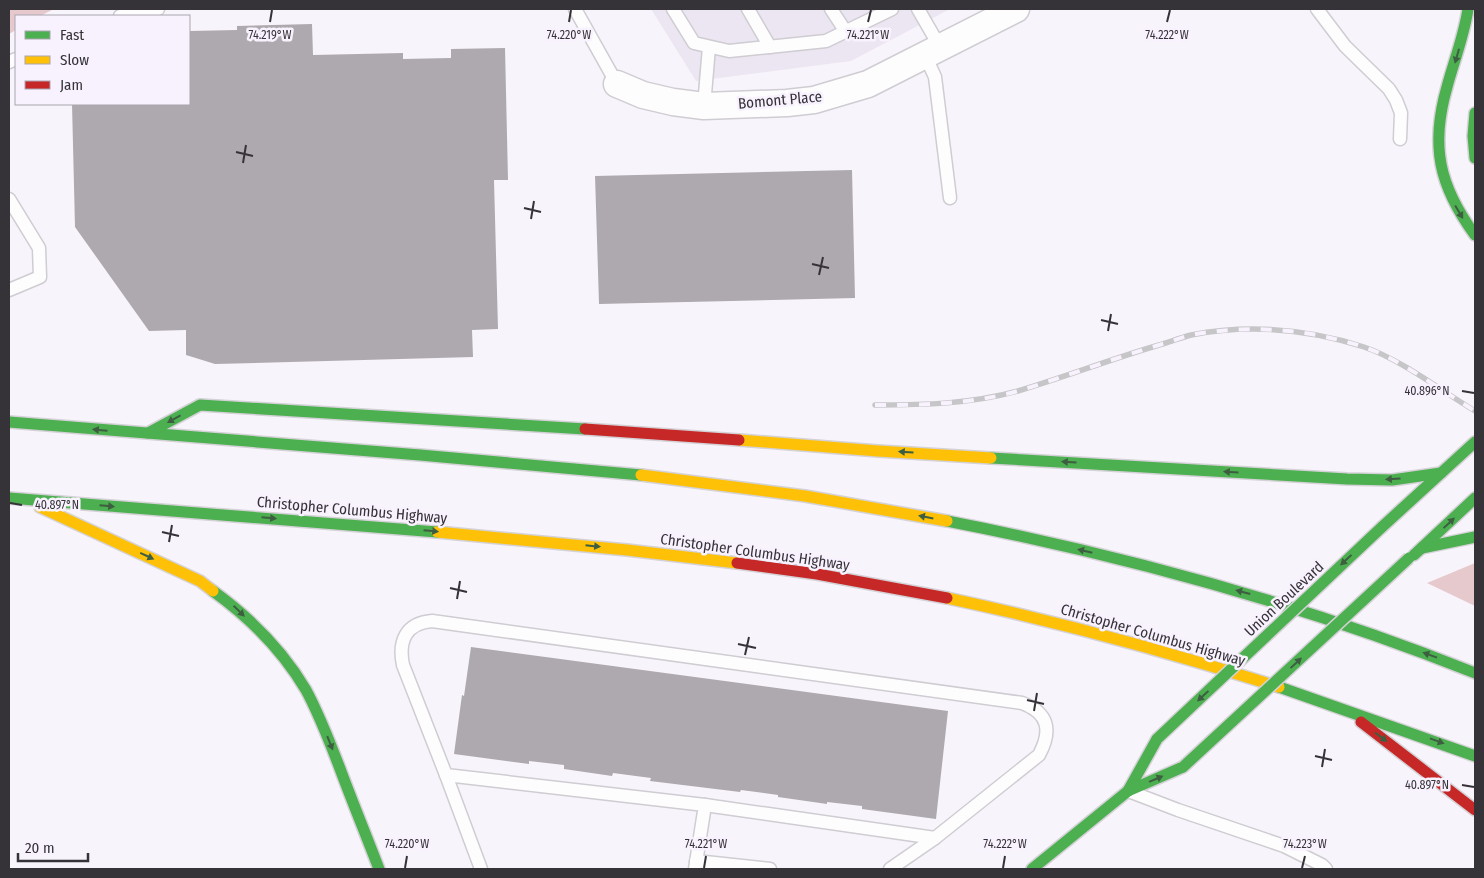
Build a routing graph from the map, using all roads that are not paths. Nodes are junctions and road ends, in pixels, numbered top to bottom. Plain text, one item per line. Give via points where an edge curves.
1 (158, 9) edge
2 (575, 9) edge
3 (674, 9) edge
4 (748, 9) edge
5 (831, 9) edge
6 (892, 9) edge
7 (918, 9) edge
8 (1016, 9) edge
9 (1317, 9) edge
10 (1468, 9) edge
11 (128, 15) edge
12 (846, 32) junction
13 (709, 47) junction
14 (770, 47) junction
15 (932, 51) junction
16 (617, 84) joint
17 (704, 106) junction
18 (1475, 113) edge
19 (1400, 139) dead end
20 (1475, 158) edge
21 (950, 198) dead end
22 (9, 199) edge
23 (1475, 235) edge
24 (9, 290) edge
25 (9, 422) edge
26 (148, 433) junction
27 (1475, 442) edge
28 (1441, 473) junction
29 (9, 498) edge
30 (1475, 498) edge
31 (24, 499) junction
32 (1475, 537) edge
33 (1422, 548) junction
34 (1475, 673) edge
35 (1342, 708) junction
36 (1475, 756) edge
37 (446, 775) junction
38 (1128, 791) junction
39 (705, 805) junction
40 (1475, 810) edge
41 (935, 838) junction
42 (695, 865) edge
43 (379, 869) edge
44 (481, 869) edge
45 (770, 869) edge
46 (890, 869) edge
47 (1032, 869) edge
48 (1326, 869) edge

1 - 11 lane
2 - 16 lane
3 - 13 lane via 694,44
4 - 14 lane
5 - 12 lane
6 - 12 lane
7 - 15 lane
8 - 15 street, Bomont Place
9 - 19 lane via 1346,46 1389,89 1401,113
10 -> 23 main road via 1444,99 1439,158 1446,188 1460,216
12 - 14 lane via 826,41
13 - 14 lane via 729,51
13 - 17 lane
15 - 17 street, Bomont Place via 868,84 814,100
15 - 21 lane
16 - 17 street, Bomont Place via 643,95
18 - 20 main road
22 - 24 lane via 38,248 40,277
26 -> 25 main road
28 -> 26 main road via 1392,480 1338,479 200,405
34 -> 26 main road via 1375,635 1257,596 1094,553 918,516 760,489 676,479
27 - 28 main road, Union Boulevard
28 -> 38 main road, Union Boulevard, bridge via 1157,739
29 - 31 main road, Christopher Columbus Highway
33 -> 30 main road, Union Boulevard
31 -> 35 main road, Christopher Columbus Highway via 565,543 818,574 943,597 1067,625 1189,658
31 -> 43 main road via 200,581 257,628 284,658 320,718
32 - 33 main road
38 -> 33 main road, Union Boulevard, bridge via 1183,768
35 -> 36 main road, Christopher Columbus Highway
35 -> 40 main road
37 - 39 lane
37 - 41 lane via 401,657 406,635 424,621 1022,703 1039,711 1047,734 1039,755
37 - 44 lane
38 - 47 main road, Union Boulevard
38 - 48 lane via 1284,846
39 - 41 lane
39 - 42 lane
41 - 46 lane
42 - 45 lane

